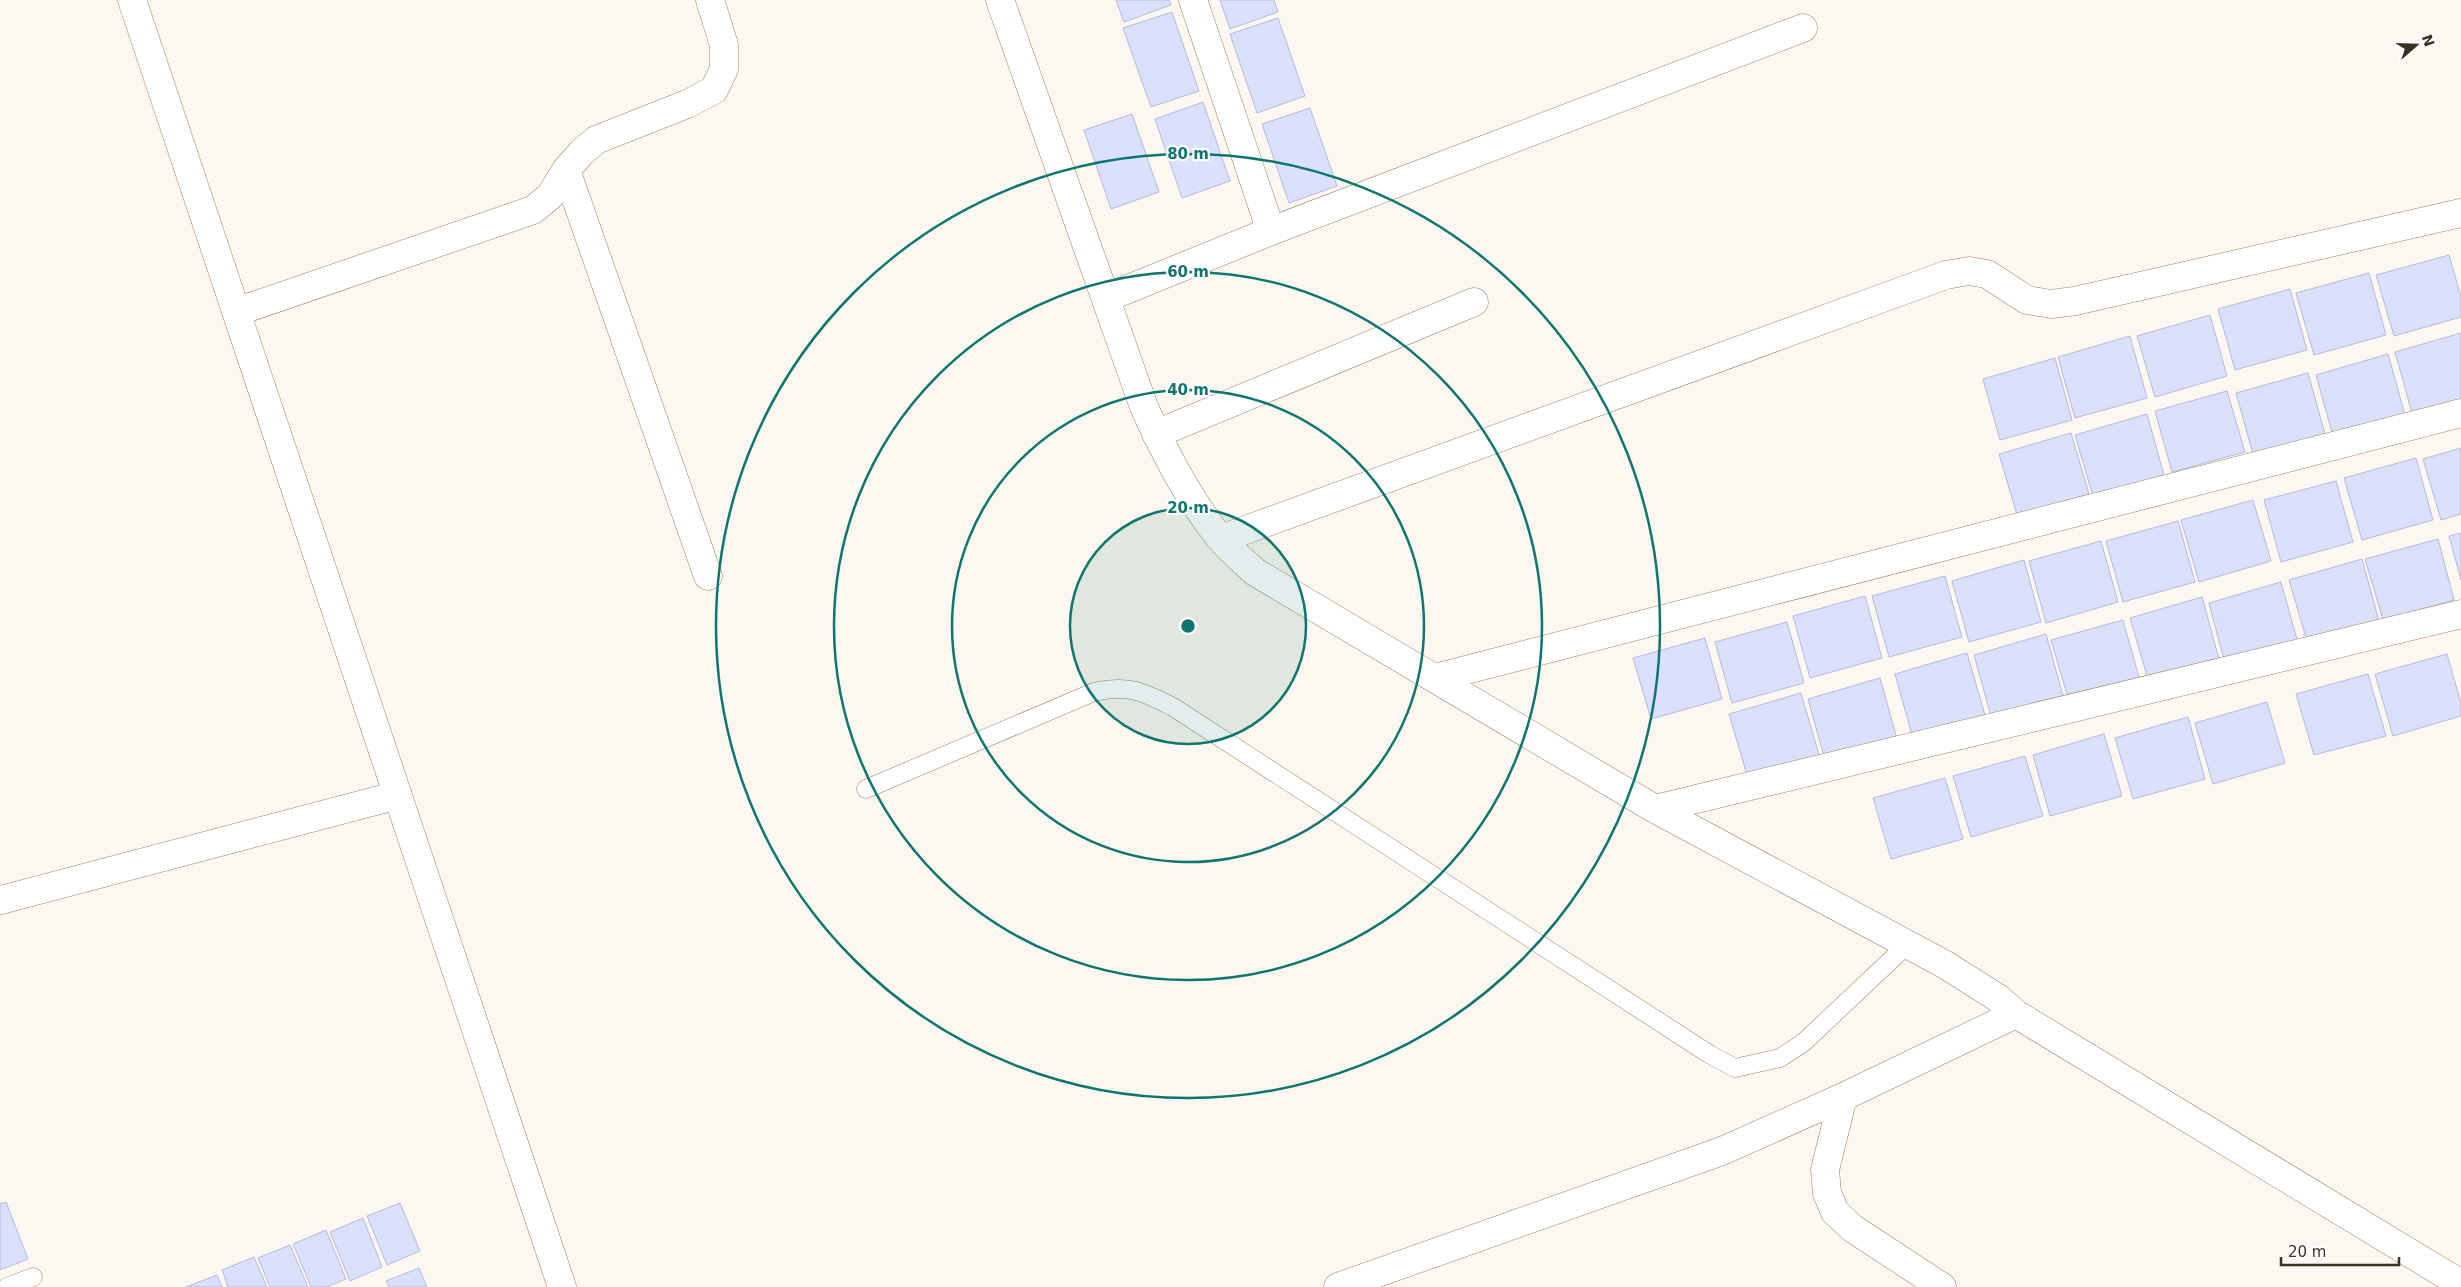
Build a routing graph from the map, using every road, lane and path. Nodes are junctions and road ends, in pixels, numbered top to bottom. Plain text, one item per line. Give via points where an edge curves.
1 (132, 0) edge
2 (710, 0) edge
3 (1000, 0) edge
4 (1193, 0) edge
5 (1803, 28) dead end
6 (566, 170) junction
7 (2461, 213) edge
8 (1271, 231) junction
9 (1106, 298) junction
10 (1474, 302) dead end
11 (236, 312) junction
12 (2461, 413) edge
13 (1156, 434) junction
14 (1221, 539) junction
15 (708, 576) dead end
16 (2461, 614) edge
17 (1435, 678) junction
18 (866, 789) dead end
19 (398, 796) junction
20 (1655, 809) junction
21 (1, 900) edge
22 (1908, 944) junction
23 (2007, 1006) junction
24 (1843, 1097) junction
25 (33, 1278) dead end
26 (2461, 1284) edge
27 (7, 1287) edge
28 (562, 1287) edge
29 (1338, 1287) edge
30 (1942, 1287) edge

1 - 11 street
2 - 6 street via 724,46 724,69 714,90 596,140
3 - 9 street
4 - 8 street
5 - 8 street
6 - 11 street via 550,196 533,210
6 - 15 street
7 - 14 street via 2051,304 2027,300 1987,274 1969,271 1946,275
8 - 9 street
9 - 13 street
10 - 13 street
11 - 19 street
12 - 17 street
13 - 14 street via 1197,507
14 - 17 street via 1255,572
16 - 20 street
17 - 20 street
18 - 22 lane via 1094,692 1115,687 1139,690 1173,707 1735,1068 1780,1058 1803,1043
19 - 21 street
19 - 28 street
20 - 22 street
22 - 23 street
23 - 24 street
23 - 26 street
24 - 29 street via 1704,1158
24 - 30 street via 1825,1170 1827,1193 1835,1212 1852,1228
25 - 27 lane

